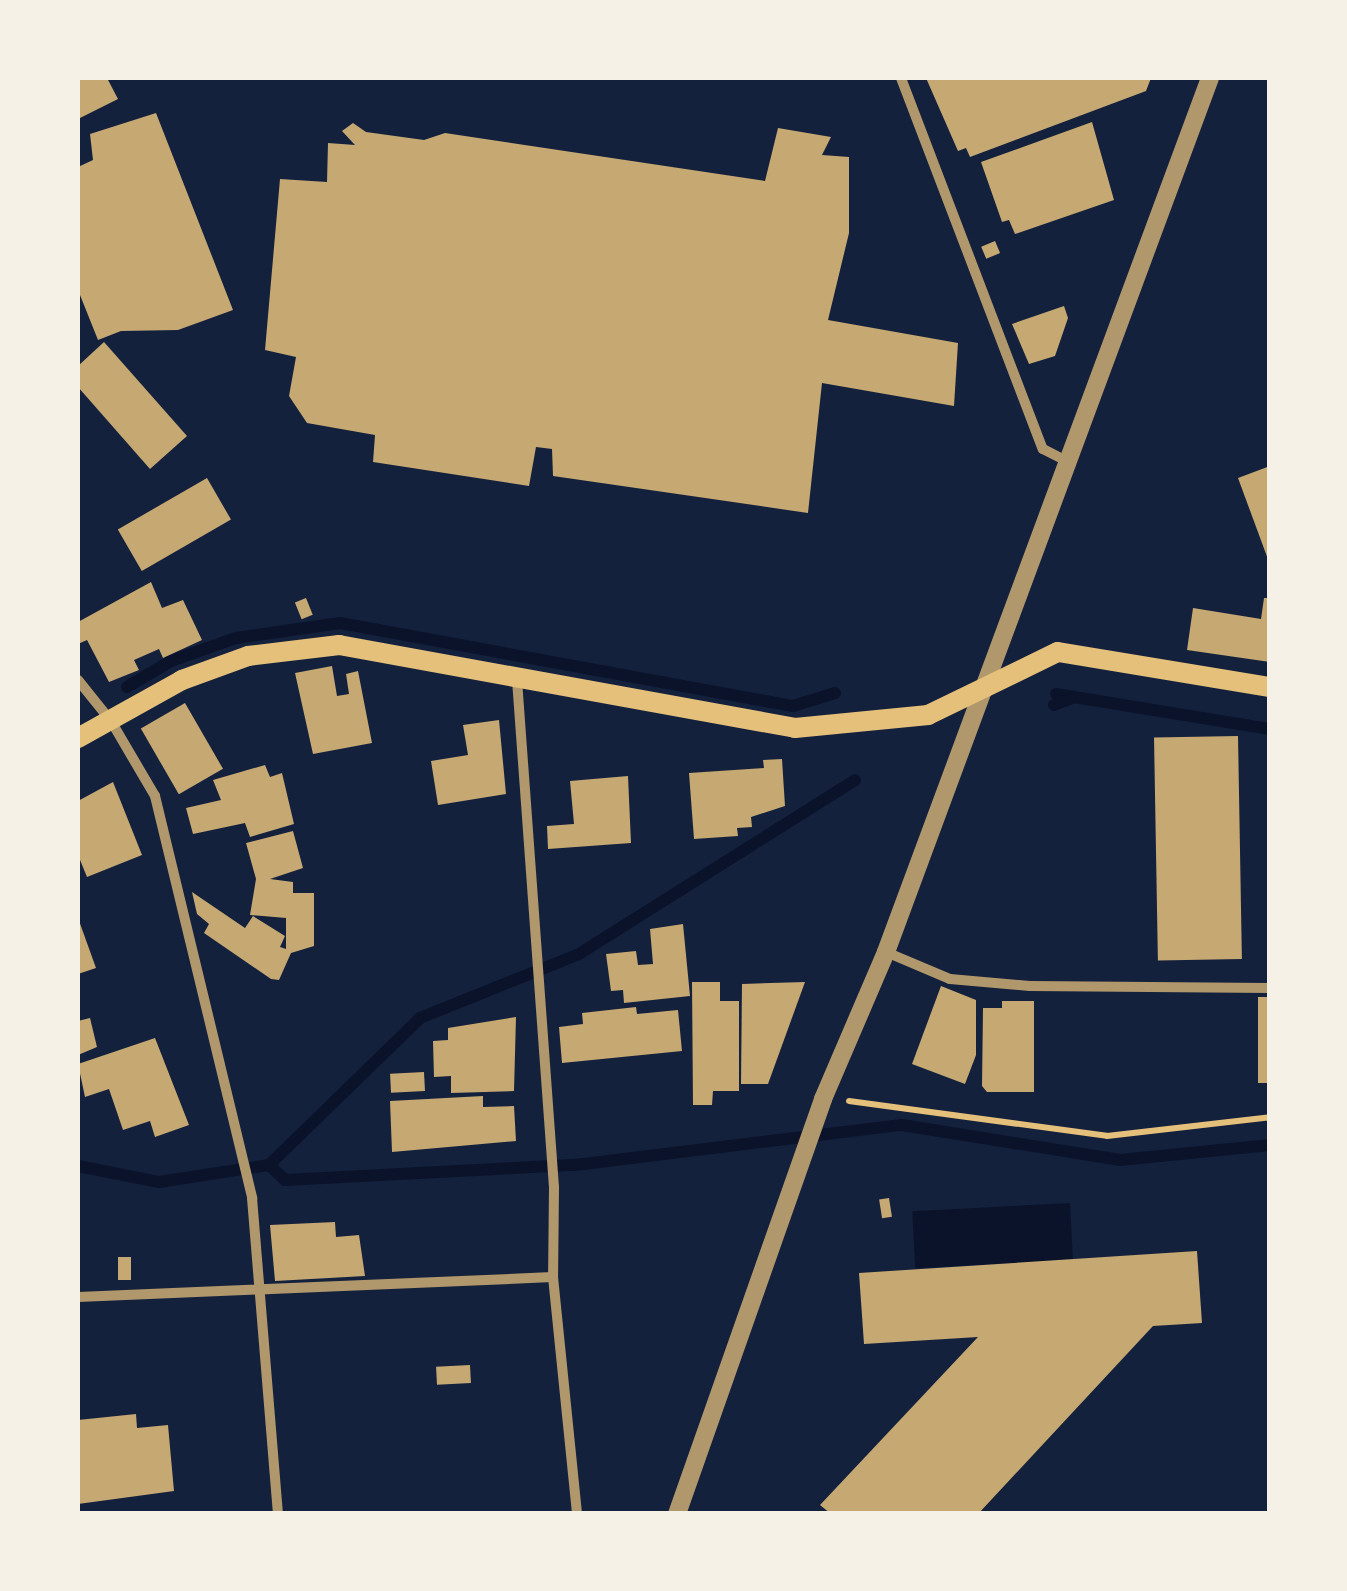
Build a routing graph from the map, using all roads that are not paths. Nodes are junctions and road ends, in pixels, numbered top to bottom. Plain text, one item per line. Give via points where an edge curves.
1 (900, 78) edge
2 (1210, 78) edge
3 (1070, 462) junction
4 (78, 680) edge
5 (517, 680) junction
6 (986, 685) junction
7 (1270, 687) edge
8 (112, 721) junction
9 (78, 738) edge
10 (886, 952) junction
11 (1270, 988) edge
12 (552, 1277) junction
13 (258, 1288) junction
14 (78, 1296) edge
15 (278, 1514) edge
16 (577, 1514) edge
17 (677, 1514) edge

1 - 3 street via 1043,449
2 - 3 street
3 - 6 street
4 - 8 street
5 - 6 main road via 796,728 928,715
5 - 8 main road via 339,645 248,656 182,680
5 - 12 street via 554,1188
6 - 7 main road via 1058,652
6 - 10 street
8 - 9 main road
8 - 13 street via 156,796 252,1198
10 - 11 street via 950,978 1014,984
10 - 17 street via 823,1099
12 - 13 street
12 - 16 street
13 - 14 street
13 - 15 street

